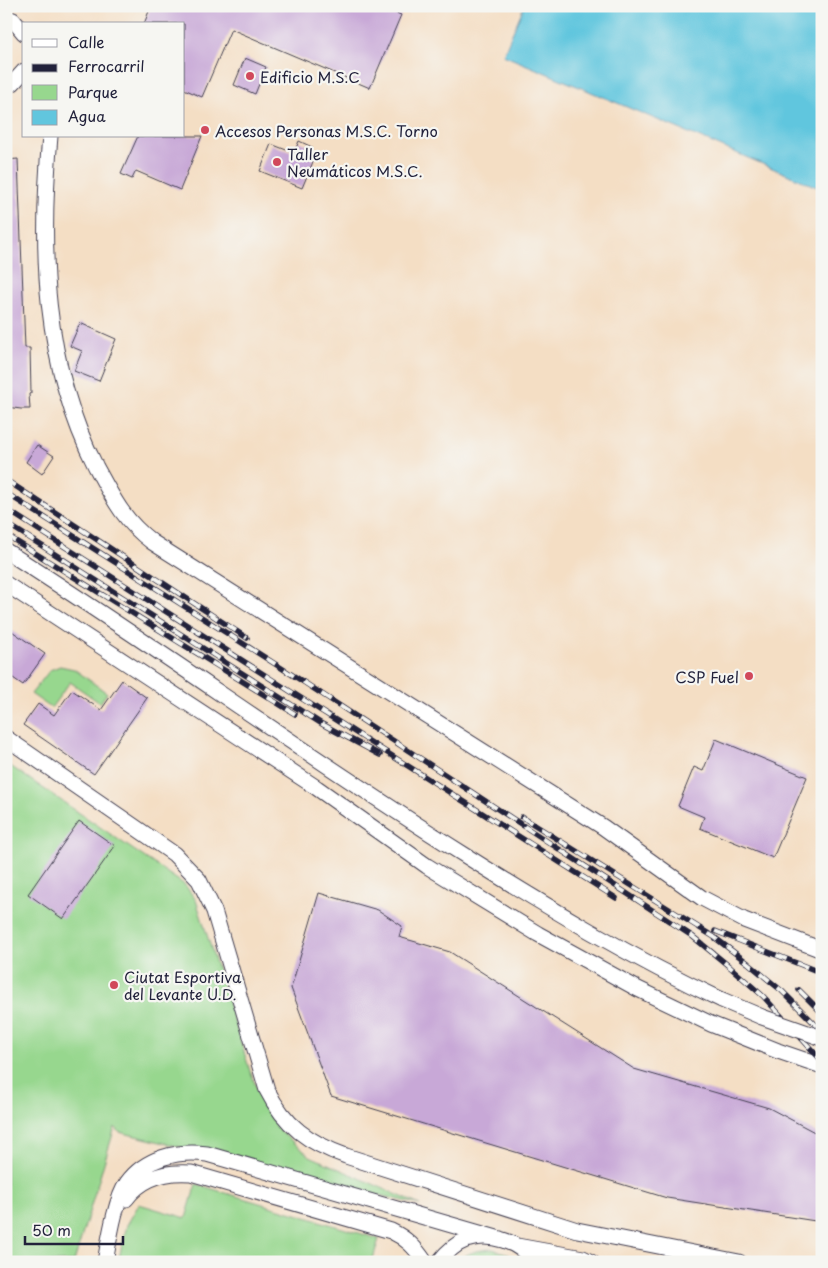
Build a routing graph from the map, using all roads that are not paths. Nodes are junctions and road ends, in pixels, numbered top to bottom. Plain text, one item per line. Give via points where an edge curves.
1 (6, 18) edge
2 (22, 31) edge
3 (22, 75) edge
4 (6, 86) edge
5 (50, 138) edge
6 (6, 551) edge
7 (6, 584) edge
8 (6, 738) edge
9 (822, 950) edge
10 (822, 1038) edge
11 (822, 1066) edge
12 (111, 1235) junction
13 (500, 1239) junction
14 (517, 1246) junction
15 (105, 1262) edge
16 (425, 1262) edge
17 (439, 1262) edge
18 (533, 1262) edge
19 (591, 1262) edge
20 (739, 1262) edge

1 - 2 street via 13,20
3 - 4 street
5 - 9 street via 46,253 52,331 60,370 86,447 109,492 136,530 603,827 702,898 744,920
6 - 10 street, bridge via 380,802 518,889 637,958 722,1000
7 - 11 street via 219,722 478,898 621,980 711,1024
8 - 20 street via 174,854 199,880 214,910 268,1090 280,1112 306,1138 346,1156 577,1230
12 - 13 street via 121,1195 135,1175 163,1157 196,1152
12 - 15 street
12 - 16 street via 126,1200 137,1187 165,1173 182,1172 391,1231 411,1243
13 - 14 street
13 - 17 street via 466,1240 452,1248
14 - 18 street
14 - 19 street

